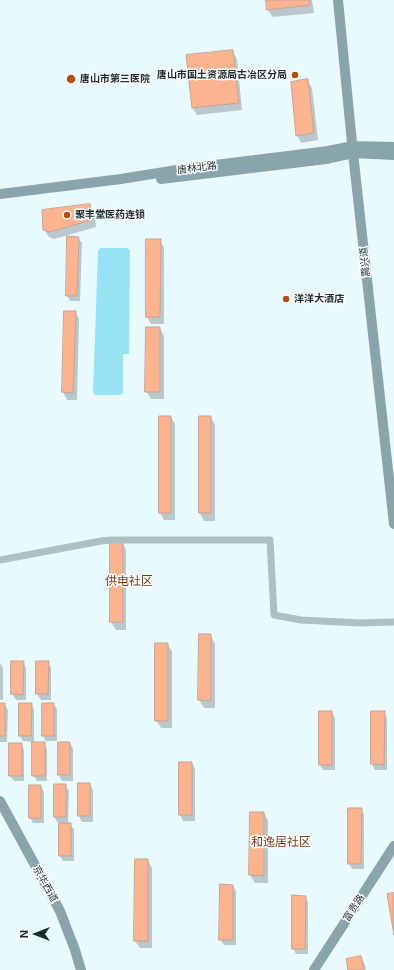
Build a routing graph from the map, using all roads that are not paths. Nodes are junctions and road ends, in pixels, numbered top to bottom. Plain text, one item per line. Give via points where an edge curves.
1 (338, 0) edge
2 (394, 147) edge
3 (353, 150) junction
4 (394, 154) edge
5 (0, 194) edge
6 (0, 200) edge
7 (392, 494) edge
8 (394, 524) edge
9 (0, 560) edge
10 (394, 622) edge
11 (0, 801) edge
12 (394, 846) edge
13 (81, 970) edge
14 (314, 970) edge

1 - 3 main road, 震兴道
2 - 3 main road, 唐林北路
3 - 4 main road, 唐林北路
3 - 5 main road, 唐林北路 via 183,169
3 - 6 main road, 唐林北路 via 326,159
3 - 7 main road, 震兴道
7 - 8 main road, 震兴道
9 - 10 street via 111,540 270,540 274,615 301,620
11 - 13 main road, 京华西道 via 60,912
12 - 14 main road, 富贵路

